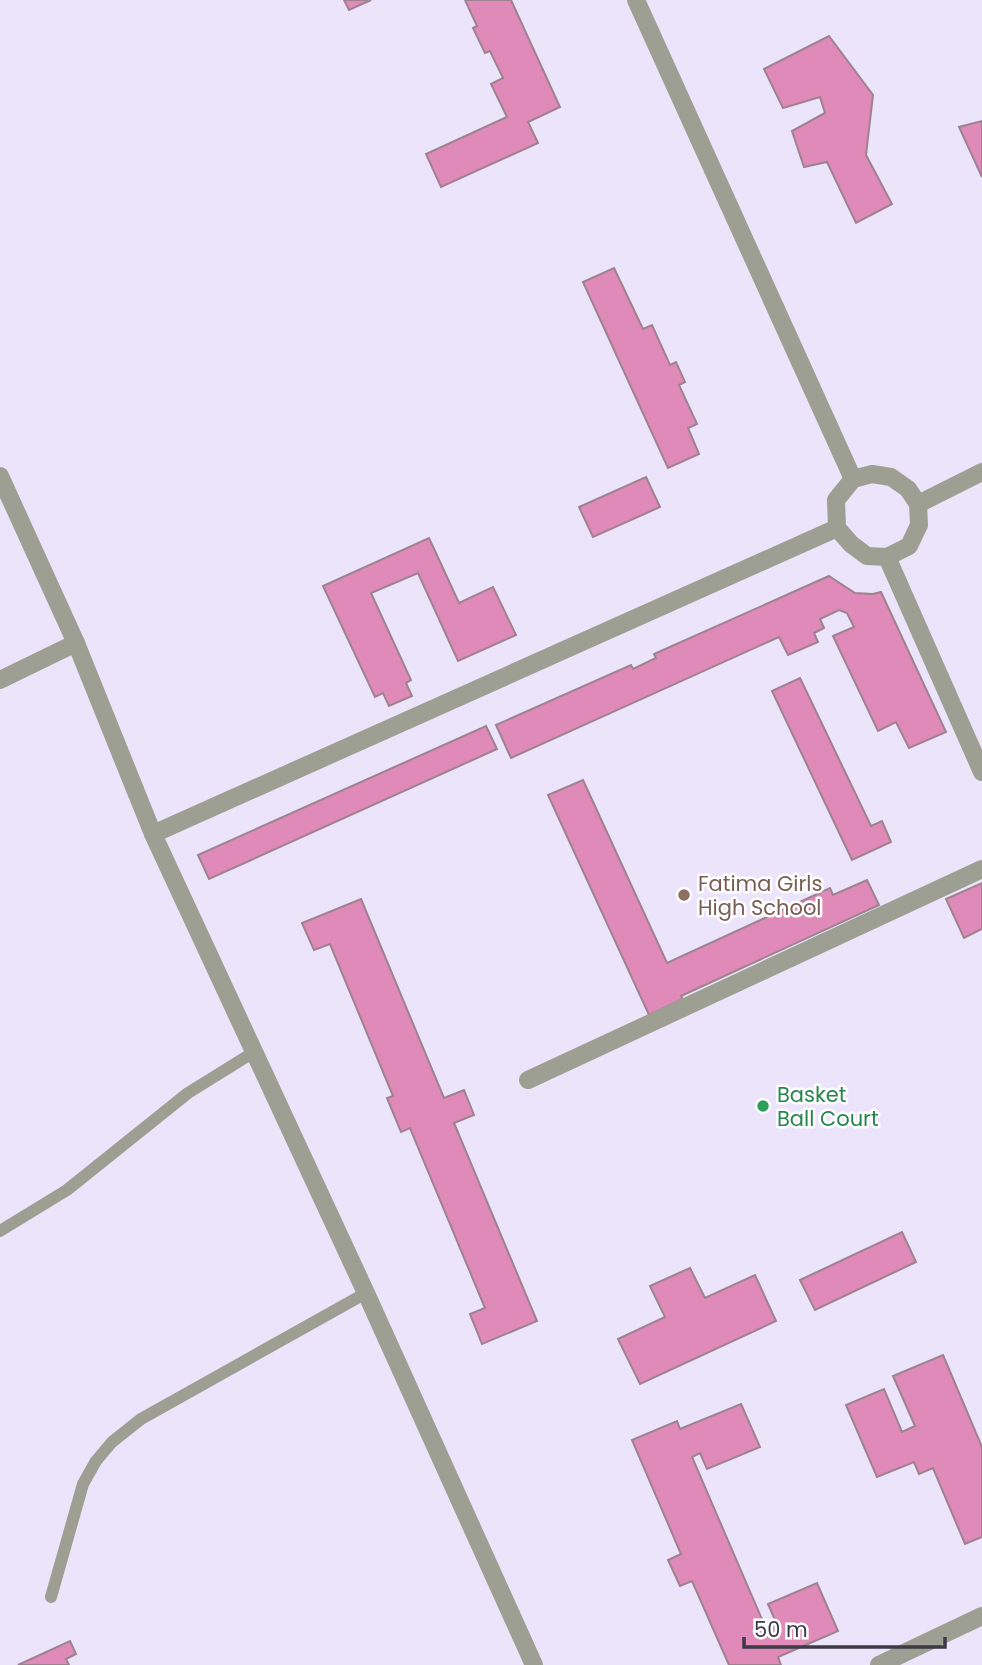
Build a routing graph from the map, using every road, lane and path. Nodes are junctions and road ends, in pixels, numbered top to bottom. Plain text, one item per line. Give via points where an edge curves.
1 (636, 0) edge
2 (982, 472) edge
3 (0, 476) edge
4 (853, 479) junction
5 (918, 504) junction
6 (837, 528) junction
7 (887, 557) junction
8 (76, 643) junction
9 (0, 680) edge
10 (982, 772) edge
11 (153, 834) junction
12 (982, 869) edge
13 (254, 1052) junction
14 (528, 1080) dead end
15 (0, 1231) edge
16 (366, 1293) junction
17 (51, 1597) dead end
18 (982, 1616) edge
19 (534, 1665) edge
20 (879, 1665) edge

1 - 4 street
2 - 5 street
3 - 8 street
4 - 5 street via 872,474 891,477 908,489
4 - 6 street via 836,500
5 - 7 street via 919,526 909,546
6 - 7 street via 867,556
6 - 11 street
7 - 10 street
8 - 9 street
8 - 11 street
11 - 13 street
12 - 14 street
13 - 15 lane via 188,1093 67,1190
13 - 16 street
16 - 17 lane via 141,1419 112,1442 83,1484
16 - 19 street
18 - 20 street

